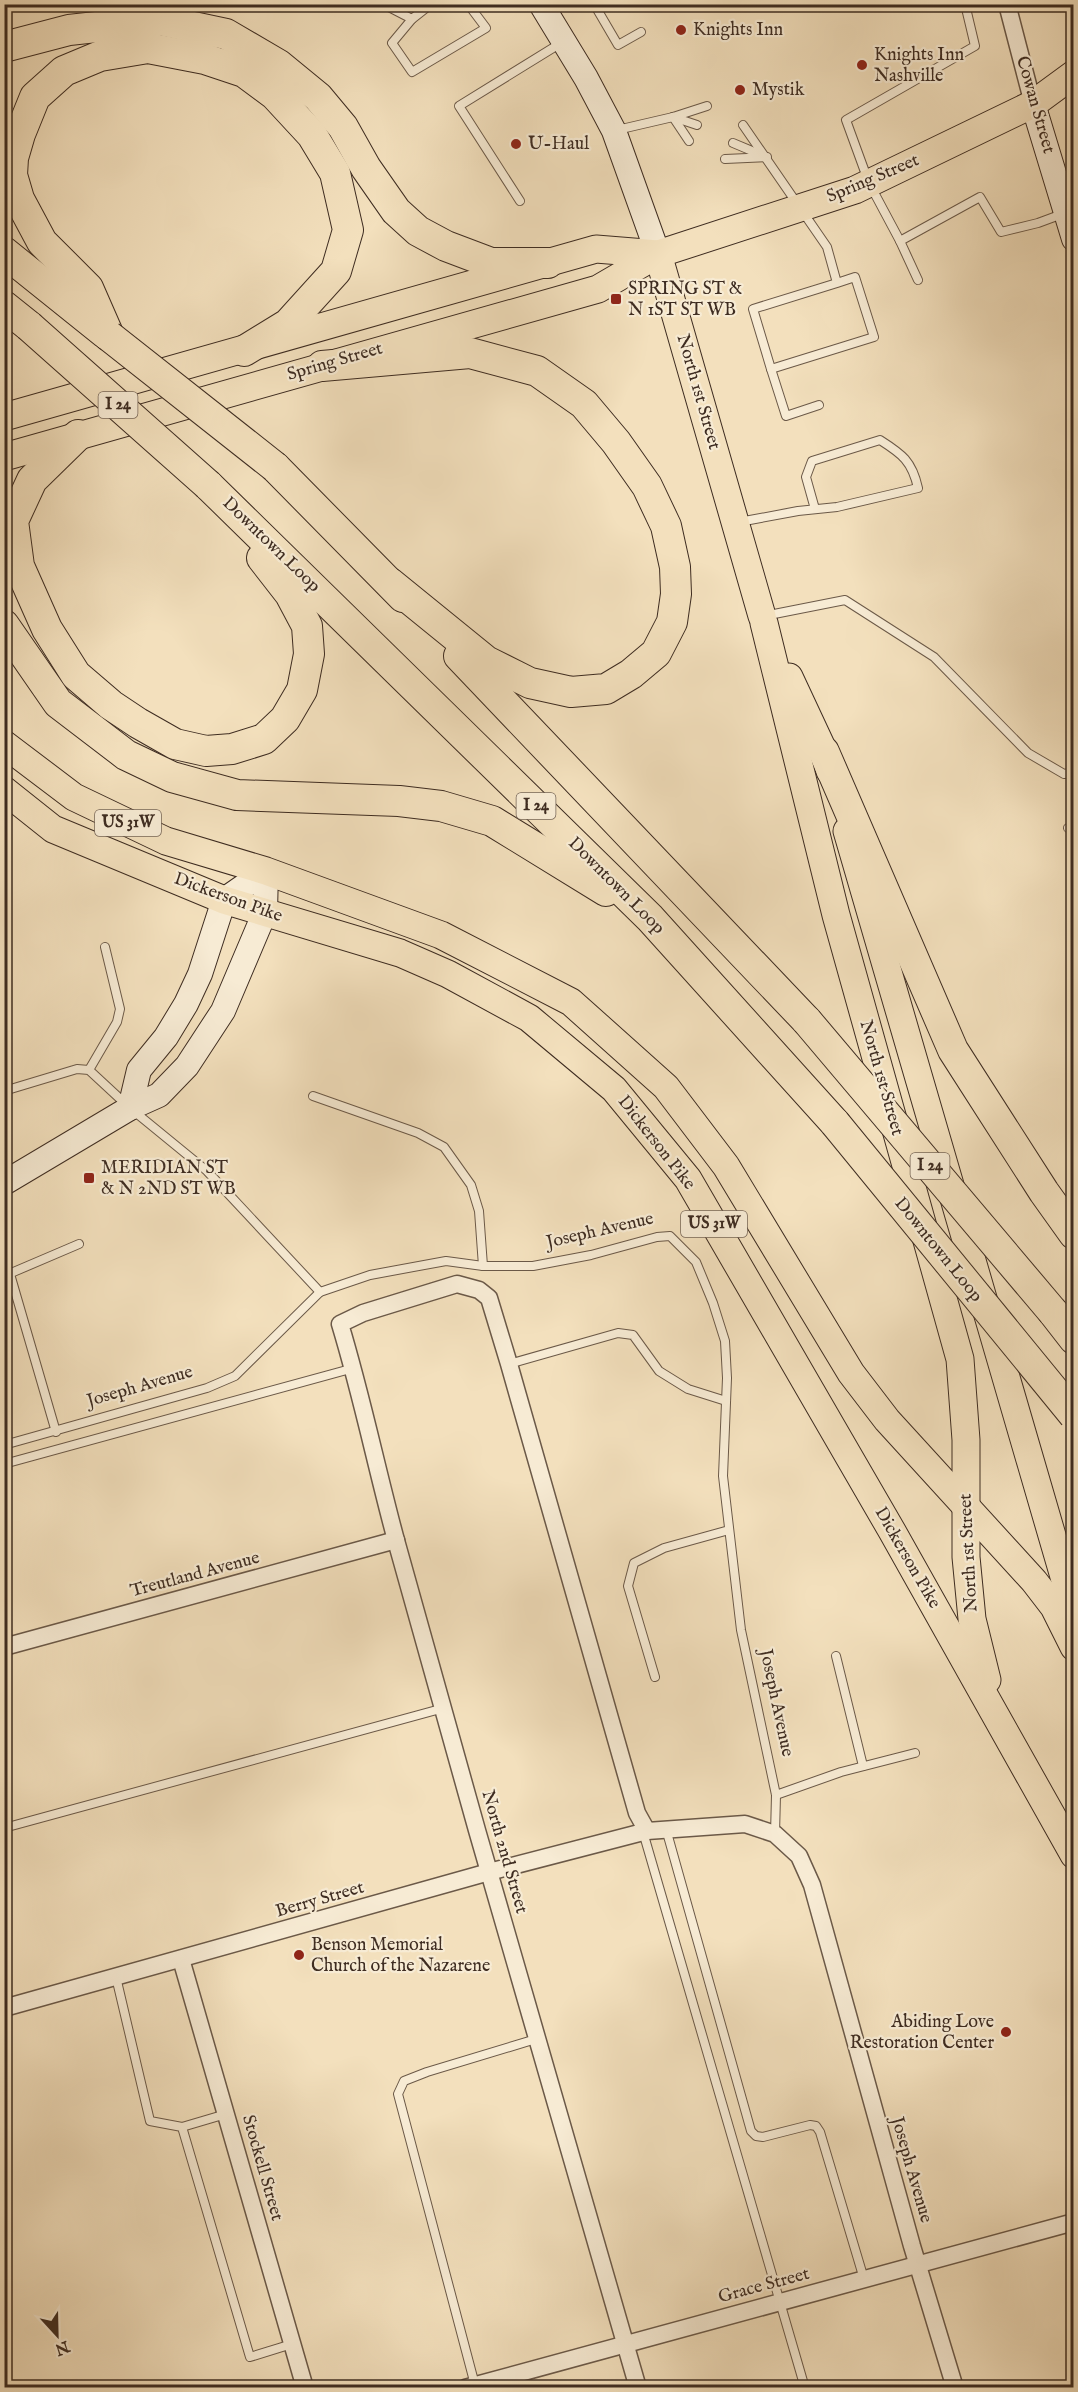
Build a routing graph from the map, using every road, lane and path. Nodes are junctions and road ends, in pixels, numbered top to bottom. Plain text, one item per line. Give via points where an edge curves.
1 (383, 4) edge
2 (431, 4) edge
3 (468, 4) edge
4 (541, 4) edge
5 (594, 4) edge
6 (965, 4) edge
7 (1007, 4) edge
8 (412, 19) junction
9 (641, 32) dead end
10 (564, 42) junction
11 (4, 47) edge
12 (1074, 74) edge
13 (1033, 104) junction
14 (707, 106) dead end
15 (673, 117) junction
16 (697, 125) dead end
17 (743, 125) dead end
18 (614, 131) junction
19 (689, 141) dead end
20 (733, 143) dead end
21 (767, 157) junction
22 (725, 159) dead end
23 (869, 183) junction
24 (520, 201) dead end
25 (799, 208) junction
26 (1066, 212) junction
27 (1074, 239) edge
28 (900, 241) junction
29 (4, 252) edge
30 (658, 254) junction
31 (548, 263) junction
32 (918, 280) dead end
33 (837, 283) junction
34 (4, 306) edge
35 (109, 336) junction
36 (244, 351) junction
37 (322, 366) junction
38 (771, 369) junction
39 (819, 405) dead end
40 (4, 417) edge
41 (78, 435) junction
42 (4, 457) edge
43 (217, 492) junction
44 (815, 509) junction
45 (735, 523) junction
46 (390, 583) junction
47 (763, 620) junction
48 (4, 625) edge
49 (4, 744) edge
50 (825, 752) junction
51 (1074, 772) edge
52 (4, 790) edge
53 (266, 871) junction
54 (224, 900) junction
55 (265, 912) junction
56 (650, 918) junction
57 (105, 947) dead end
58 (89, 1070) junction
59 (4, 1091) edge
60 (313, 1096) dead end
61 (130, 1108) junction
62 (5, 1180) edge
63 (1074, 1234) edge
64 (80, 1244) dead end
65 (483, 1266) junction
66 (7, 1275) edge
67 (320, 1292) junction
68 (1074, 1339) edge
69 (509, 1364) junction
70 (354, 1368) junction
71 (726, 1401) junction
72 (1074, 1415) edge
73 (56, 1432) junction
74 (4, 1446) edge
75 (4, 1464) edge
76 (966, 1507) junction
77 (729, 1530) junction
78 (396, 1540) junction
79 (1074, 1611) edge
80 (4, 1647) edge
81 (1074, 1647) edge
82 (836, 1656) dead end
83 (655, 1677) dead end
84 (444, 1708) junction
85 (995, 1714) junction
86 (915, 1753) dead end
87 (863, 1766) junction
88 (776, 1795) junction
89 (4, 1828) edge
90 (666, 1829) junction
91 (645, 1831) junction
92 (775, 1834) junction
93 (1074, 1856) edge
94 (489, 1872) junction
95 (181, 1959) junction
96 (116, 1977) junction
97 (4, 2008) edge
98 (536, 2039) junction
99 (226, 2114) junction
100 (182, 2127) junction
101 (1073, 2222) edge
102 (918, 2265) junction
103 (864, 2279) junction
104 (781, 2301) junction
105 (292, 2344) junction
106 (625, 2344) junction
107 (470, 2386) edge
108 (305, 2388) edge
109 (638, 2388) edge
110 (805, 2388) edge
111 (955, 2388) edge

1 - 8 lane
2 - 8 lane
3 - 8 lane via 486,28 412,72 392,43
4 - 10 street, North 1st Street
5 - 9 lane via 618,45
6 - 23 lane via 975,46 846,120
7 - 13 street, Cowan Street
10 - 18 street, North 1st Street
10 - 24 lane via 459,106
11 - 31 highway via 69,30 160,20 226,34 279,65 318,97 343,127 396,211 418,231 491,263
12 - 13 main road, Spring Street
13 - 23 main road, Spring Street
13 - 26 street, Cowan Street
14 - 15 lane
15 - 16 lane
15 - 18 lane
15 - 19 lane
17 - 21 lane
18 - 30 street, North 1st Street
20 - 21 lane
21 - 22 lane
21 - 25 lane
23 - 25 main road, Spring Street
23 - 28 lane
25 - 30 main road, Spring Street
25 - 33 lane via 827,247
26 - 27 street, Cowan Street
26 - 28 lane via 1001,232 980,197
28 - 32 lane
29 - 35 highway, I 24
30 - 31 main road, Spring Street via 596,249
30 - 37 main road, Spring Street via 598,289
30 - 45 main road, North 1st Street
31 - 36 main road, Spring Street
33 - 38 lane via 753,309
33 - 38 lane via 855,277 874,337
34 - 43 highway, Downtown Loop / I 24, bridge
35 - 36 highway via 88,288 42,242 19,199 12,175 13,158 35,97 63,71 100,56 148,48 205,59 244,72 275,95 312,135 335,173 348,230 336,271 288,324
35 - 46 highway, I 24, bridge via 275,467
36 - 40 main road, Spring Street
37 - 41 main road, Spring Street
37 - 46 highway via 470,353 537,371 584,404 647,486 666,526 676,594 672,622 656,653 606,689 571,692 530,683 486,661
38 - 39 lane via 786,416
41 - 42 main road, Spring Street
41 - 43 highway via 32,480 13,521 19,566 47,629 76,675 138,723 175,744 206,750 232,749 264,739 285,719 302,690 309,654 307,626 290,594
43 - 56 highway, Downtown Loop / I 24
44 - 44 lane via 918,488 914,470 880,440 812,461 806,477
44 - 45 lane
45 - 47 main road, North 1st Street
46 - 68 highway, I 24, bridge via 807,1021
47 - 50 main road, North 1st Street
47 - 51 lane via 845,600 934,657 1028,753 1064,774
47 - 76 main road, North 1st Street via 839,927 960,1359
48 - 56 highway via 58,703 126,755 172,777 237,795 399,801 441,806 492,821
49 - 53 main road, Dickerson Pike / US 31W via 74,797 166,841
50 - 63 highway via 952,1050
50 - 79 main road, North 1st Street
52 - 54 main road, Dickerson Pike / US 31W via 53,829
53 - 54 street
53 - 55 street
53 - 76 main road, Dickerson Pike / US 31W via 441,935 571,1002 666,1087 726,1166 851,1373 887,1420
54 - 55 main road, Dickerson Pike / US 31W
54 - 61 street via 186,1004 139,1070
55 - 61 street via 223,1011 187,1066 159,1095
55 - 85 main road, Dickerson Pike / US 31W via 400,953 448,974 529,1018 614,1089 688,1179
56 - 72 highway, Downtown Loop / I 24, bridge via 835,1123
57 - 58 lane via 120,1009 117,1022
58 - 59 lane via 77,1069
58 - 61 lane
60 - 65 lane via 418,1133 444,1147 471,1185 478,1211
61 - 62 street
61 - 67 lane via 207,1171
64 - 66 lane
65 - 67 lane, Joseph Avenue via 446,1261 370,1275
65 - 71 lane, Joseph Avenue via 533,1266 670,1236 696,1262 713,1303 725,1341
66 - 73 lane
67 - 73 lane, Joseph Avenue via 235,1376 207,1388
69 - 70 street, North 2nd Street via 489,1298 479,1290 457,1284 340,1324
69 - 71 lane via 618,1333 633,1335 659,1371 688,1389
69 - 91 street
70 - 75 lane
70 - 78 street, North 2nd Street
71 - 77 lane, Joseph Avenue via 723,1476
73 - 74 lane, Joseph Avenue
76 - 81 main road, Dickerson Pike / US 31W via 1034,1581
76 - 85 main road, North 1st Street via 972,1618
77 - 83 lane via 664,1548 634,1563 628,1586
77 - 88 lane, Joseph Avenue via 741,1630
78 - 80 street, Treutland Avenue
78 - 84 street, North 2nd Street
82 - 87 lane
84 - 89 lane
84 - 94 street, North 2nd Street
85 - 93 main road, Dickerson Pike / US 31W
86 - 87 lane
87 - 88 lane
88 - 92 lane, Joseph Avenue
90 - 91 street, Joseph Avenue
90 - 92 street, Joseph Avenue via 745,1824
90 - 103 lane via 751,2131 763,2137 816,2126
91 - 94 street, Berry Street
91 - 104 lane
92 - 102 street, Joseph Avenue via 799,1856 812,1885
94 - 95 street, Berry Street
94 - 98 street, North 2nd Street
95 - 96 street, Berry Street
95 - 99 street, Stockell Street
96 - 97 street, Berry Street
96 - 100 lane via 150,2121
98 - 106 street, North 2nd Street
98 - 107 lane via 404,2081 398,2094
99 - 100 lane
99 - 105 street, Stockell Street
100 - 105 lane via 249,2356
101 - 102 street, Grace Street
102 - 103 street, Grace Street
102 - 111 street, Joseph Avenue
103 - 104 street, Grace Street
104 - 106 street, Grace Street
104 - 110 lane
105 - 108 street, Stockell Street
106 - 107 street, Grace Street
106 - 109 street, North 2nd Street

